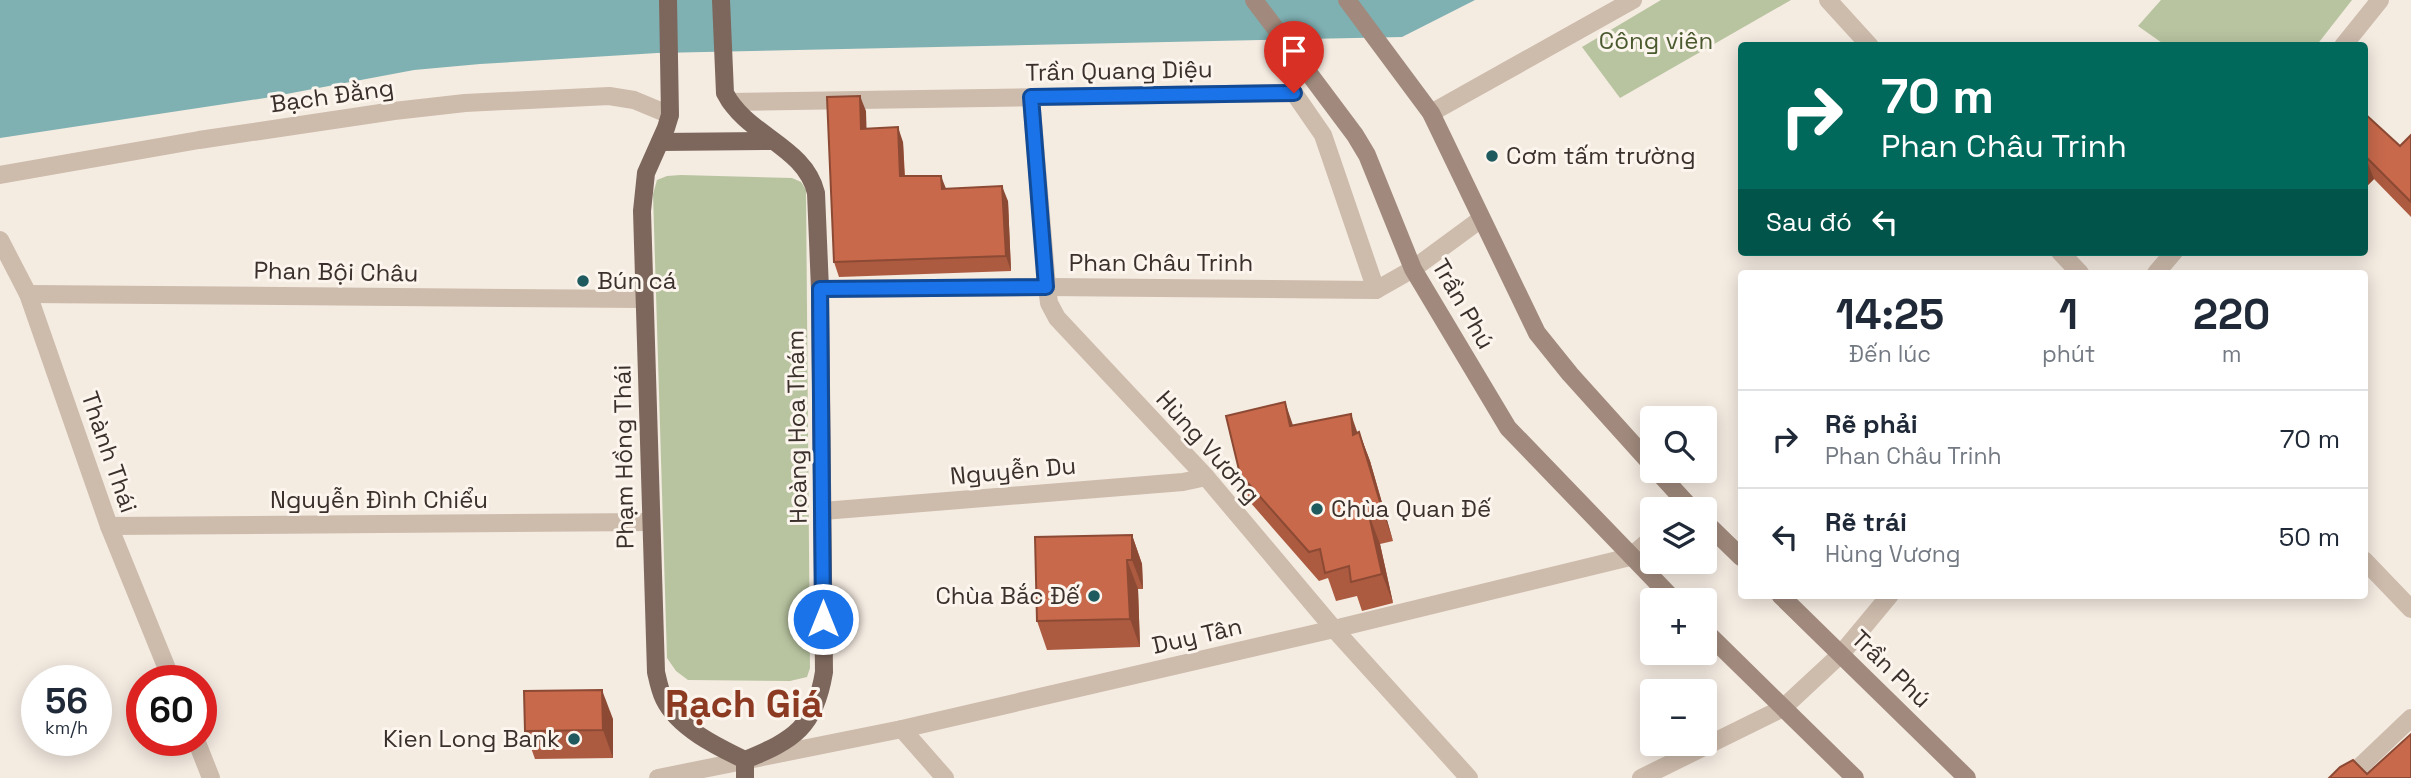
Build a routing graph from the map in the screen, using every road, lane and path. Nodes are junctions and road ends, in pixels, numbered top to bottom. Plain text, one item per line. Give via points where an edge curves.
1 (668, 0) edge
2 (721, 0) edge
3 (1254, 0) edge
4 (1348, 0) edge
5 (1633, 0) edge
6 (1828, 0) edge
7 (2379, 0) edge
8 (1866, 42) edge
9 (2346, 42) edge
10 (727, 97) junction
11 (1031, 97) junction
12 (1431, 113) junction
13 (670, 114) junction
14 (773, 141) junction
15 (660, 142) junction
16 (0, 175) edge
17 (1481, 219) junction
18 (0, 240) edge
19 (2064, 256) edge
20 (2171, 256) edge
21 (1413, 269) junction
22 (2077, 270) edge
23 (2159, 270) edge
24 (1046, 287) junction
25 (820, 289) junction
26 (1376, 290) junction
27 (28, 294) junction
28 (644, 299) junction
29 (1640, 452) edge
30 (1206, 477) junction
31 (1668, 483) edge
32 (1680, 497) edge
33 (823, 511) junction
34 (650, 522) junction
35 (109, 526) junction
36 (1717, 534) edge
37 (1640, 548) edge
38 (1738, 554) edge
39 (1630, 556) junction
40 (2368, 564) edge
41 (1662, 588) edge
42 (1784, 599) edge
43 (1887, 599) edge
44 (2411, 609) edge
45 (1334, 629) junction
46 (1717, 643) edge
47 (1841, 654) junction
48 (165, 665) edge
49 (1783, 708) junction
50 (2411, 718) edge
51 (902, 729) junction
52 (202, 756) edge
53 (745, 769) edge
54 (211, 778) edge
55 (658, 778) edge
56 (945, 778) edge
57 (1469, 778) edge
58 (1641, 778) edge
59 (1855, 778) edge
60 (1968, 778) edge
61 (2348, 778) edge

1 - 13 main road
2 - 10 main road
3 - 21 main road, Trần Phú via 1367,155
4 - 12 main road, Trần Phú
5 - 12 street
6 - 8 street
7 - 9 street
10 - 11 street, Trần Quang Diệu
10 - 14 main road, Hoàng Hoa Thám via 745,120
11 - 24 street, Hùng Vương
11 - 26 street, Trần Quang Diệu via 1294,93 1323,135
12 - 17 main road, Trần Phú
13 - 15 main road, Phạm Hồng Thái
13 - 16 street, Bạch Đằng via 608,96 465,103 199,140
14 - 15 main road
14 - 25 main road, Hoàng Hoa Thám via 804,166 813,180
15 - 28 main road, Phạm Hồng Thái via 643,190
17 - 21 street
17 - 29 main road, Trần Phú via 1538,332
18 - 27 street, Thành Thái
19 - 22 street
20 - 23 street
21 - 26 street
21 - 39 main road, Trần Phú via 1508,428
24 - 25 street, Phan Châu Trinh
24 - 26 street, Phan Châu Trinh
24 - 30 street, Hùng Vương via 1057,318
25 - 33 main road, Hoàng Hoa Thám
27 - 28 street, Phan Bội Châu
27 - 35 street, Thành Thái
28 - 34 main road, Phạm Hồng Thái
30 - 33 street, Nguyễn Du via 1169,484
30 - 45 street, Hùng Vương
31 - 32 main road
33 - 53 main road, Hoàng Hoa Thám via 824,673 820,697 798,732
34 - 35 street, Nguyễn Đình Chiểu
34 - 53 main road, Phạm Hồng Thái via 653,646 665,701 688,727
35 - 48 street, Thành Thái
36 - 38 main road
37 - 39 street, Duy Tân
39 - 41 main road, Trần Phú
39 - 45 street, Duy Tân
40 - 44 street
42 - 47 main road, Trần Phú
43 - 47 street
45 - 51 street, Duy Tân
45 - 57 street, Hùng Vương
46 - 49 main road
47 - 49 street
47 - 60 main road, Trần Phú
49 - 58 street
49 - 59 main road
50 - 61 street
51 - 53 street, Duy Tân
51 - 56 street
52 - 54 street
53 - 55 street, Duy Tân

